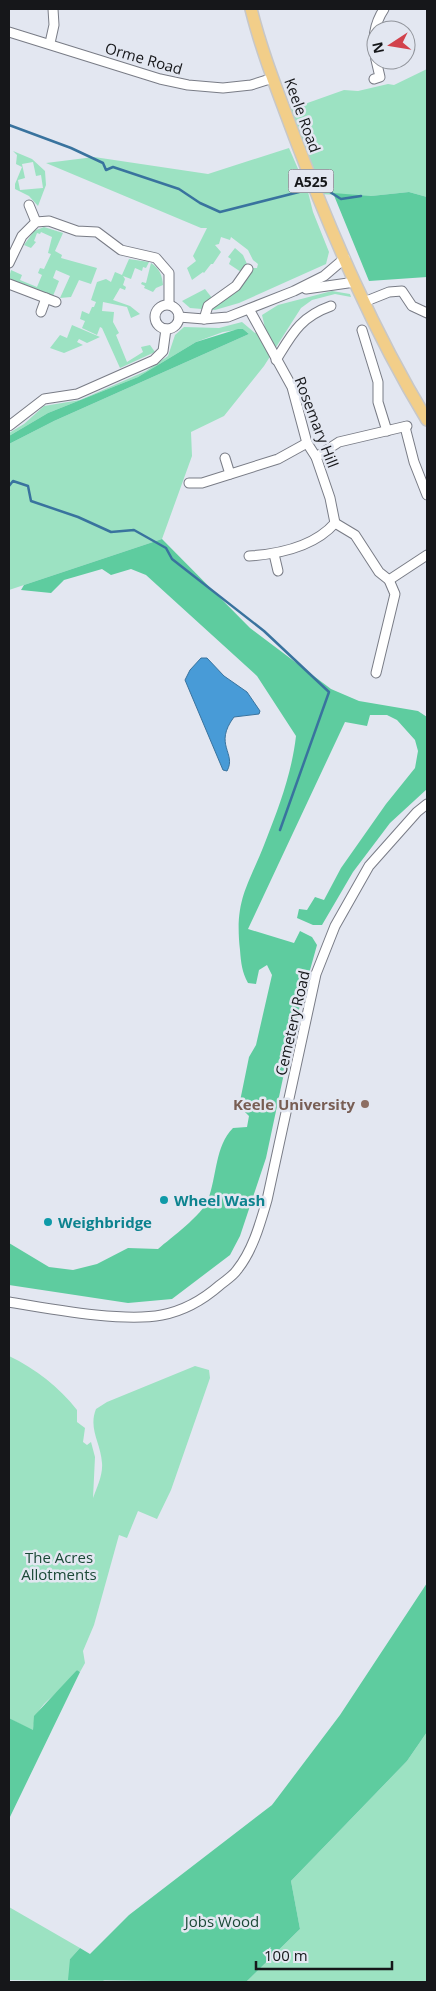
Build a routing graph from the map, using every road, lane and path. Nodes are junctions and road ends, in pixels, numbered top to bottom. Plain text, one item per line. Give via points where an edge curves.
1 (53, 9) edge
2 (251, 9) edge
3 (9, 32) edge
4 (50, 43) junction
5 (377, 70) edge
6 (273, 78) junction
7 (377, 78) dead end
8 (29, 205) dead end
9 (36, 222) junction
10 (345, 258) junction
11 (9, 263) edge
12 (248, 269) dead end
13 (355, 282) junction
14 (9, 284) edge
15 (294, 292) junction
16 (46, 298) junction
17 (318, 300) dead end
18 (56, 302) dead end
19 (364, 302) junction
20 (169, 304) junction
21 (249, 309) junction
22 (41, 312) dead end
23 (427, 313) edge
24 (179, 317) junction
25 (204, 319) junction
26 (166, 329) junction
27 (362, 330) dead end
28 (276, 360) junction
29 (427, 420) edge
30 (9, 426) edge
31 (387, 431) junction
32 (307, 443) junction
33 (316, 457) junction
34 (225, 458) dead end
35 (230, 474) junction
36 (190, 483) dead end
37 (427, 495) edge
38 (335, 523) junction
39 (274, 554) junction
40 (427, 555) edge
41 (249, 556) dead end
42 (278, 571) dead end
43 (389, 580) junction
44 (376, 673) dead end
45 (427, 804) edge
46 (9, 1302) edge

1 - 4 street
2 - 6 main road, Keele Road / A525
3 - 4 street, Orme Road
4 - 6 street, Orme Road via 188,85 223,88
5 - 7 street
6 - 10 main road, Keele Road / A525 via 316,194
8 - 9 street
9 - 11 street via 22,236
9 - 20 street via 49,221 77,231 97,232 121,250 156,258 169,273
10 - 13 main road, Keele Road / A525
10 - 15 street via 329,273
12 - 25 street via 236,286 208,306
13 - 15 street
13 - 19 main road, Keele Road / A525
14 - 16 street
15 - 21 street
16 - 18 street
16 - 22 street
17 - 28 street via 327,308 314,312 298,325
19 - 23 street via 389,292 402,291 412,306
19 - 29 main road, Keele Road / A525
20 - 24 street via 178,310
20 - 26 street via 161,306 154,315 159,326
21 - 25 street via 223,319
21 - 28 street, Rosemary Hill
24 - 25 street
24 - 26 street via 176,325
26 - 30 street via 163,351 154,360 77,394 44,399
27 - 31 street via 378,382 378,402
28 - 32 street, Rosemary Hill via 292,387
31 - 33 street via 339,442
31 - 37 street via 406,426 414,462
32 - 33 street, Rosemary Hill
32 - 35 street via 278,459
33 - 38 street, Rosemary Hill
34 - 35 street
35 - 36 street via 202,483
38 - 39 street via 328,531 300,546
38 - 43 street via 355,535 379,572
39 - 41 street
39 - 42 street
40 - 43 street
43 - 44 street via 395,594
45 - 46 street, Cemetery Road via 369,866 335,926 316,974 267,1200 259,1228 237,1271 205,1298 153,1317 58,1311

